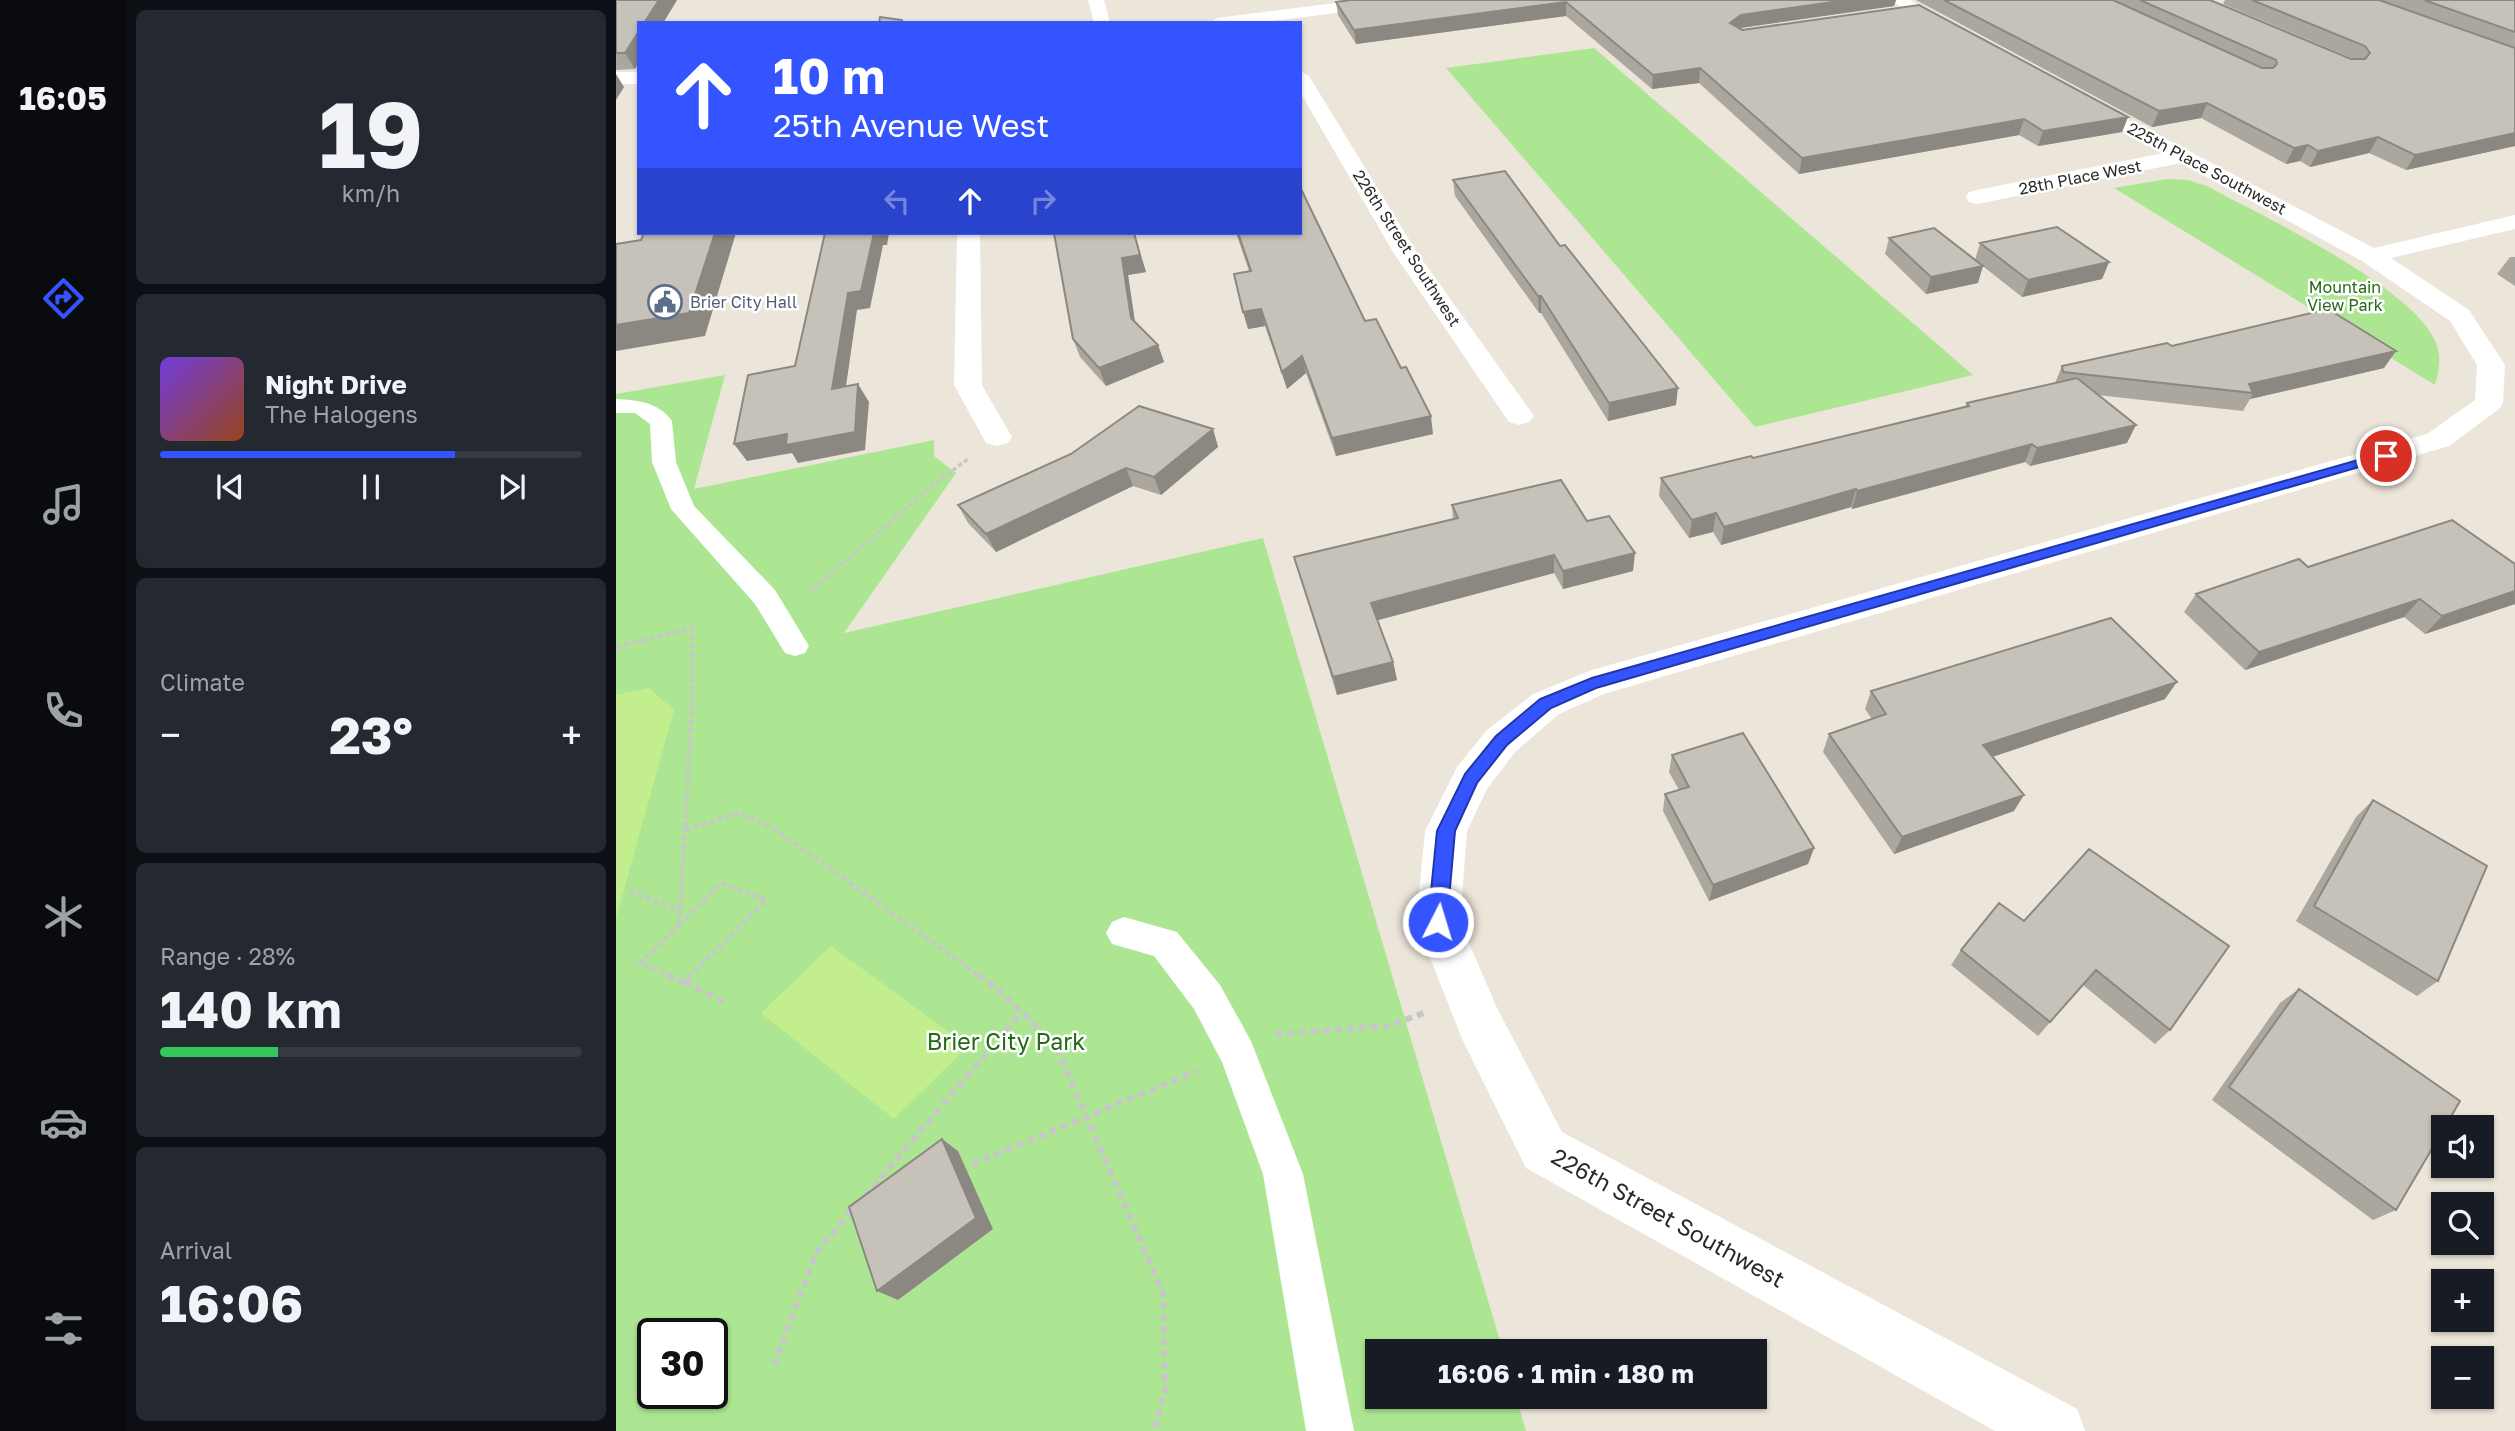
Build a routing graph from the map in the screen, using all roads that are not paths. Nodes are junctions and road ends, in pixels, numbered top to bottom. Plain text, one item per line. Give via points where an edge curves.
1 (1096, 0) edge
2 (1397, 0) edge
3 (1894, 7) edge
4 (1267, 20) edge
5 (1101, 21) edge
6 (1979, 44) edge
7 (616, 78) edge
8 (637, 78) edge
9 (1302, 79) edge
10 (2063, 90) edge
11 (2183, 156) junction
12 (1977, 197) dead end
13 (2515, 222) edge
14 (968, 235) edge
15 (2371, 256) junction
16 (616, 406) edge
17 (1519, 416) dead end
18 (997, 437) road end
19 (795, 646) dead end
20 (1446, 831) joint
21 (1124, 933) dead end
22 (1330, 1431) edge
23 (2055, 1431) edge

1 - 5 street
2 - 4 street
3 - 6 street via 1918,11
7 - 8 street
9 - 17 street, 226th Street Southwest via 1405,252
10 - 11 street, 225th Place Southwest
11 - 12 street, 28th Place West
11 - 15 street, 225th Place Southwest
13 - 15 street
14 - 18 street via 968,385
15 - 20 street, 225th Place Southwest via 2460,316 2491,365 2489,403 2438,440 1592,684 1546,704 1501,741 1471,779
16 - 19 lane via 640,407 662,421 664,462 682,509 765,597
20 - 23 street, 226th Street Southwest via 1438,922 1479,1023 1544,1150
21 - 22 lane via 1165,943 1207,997 1237,1054 1283,1174

